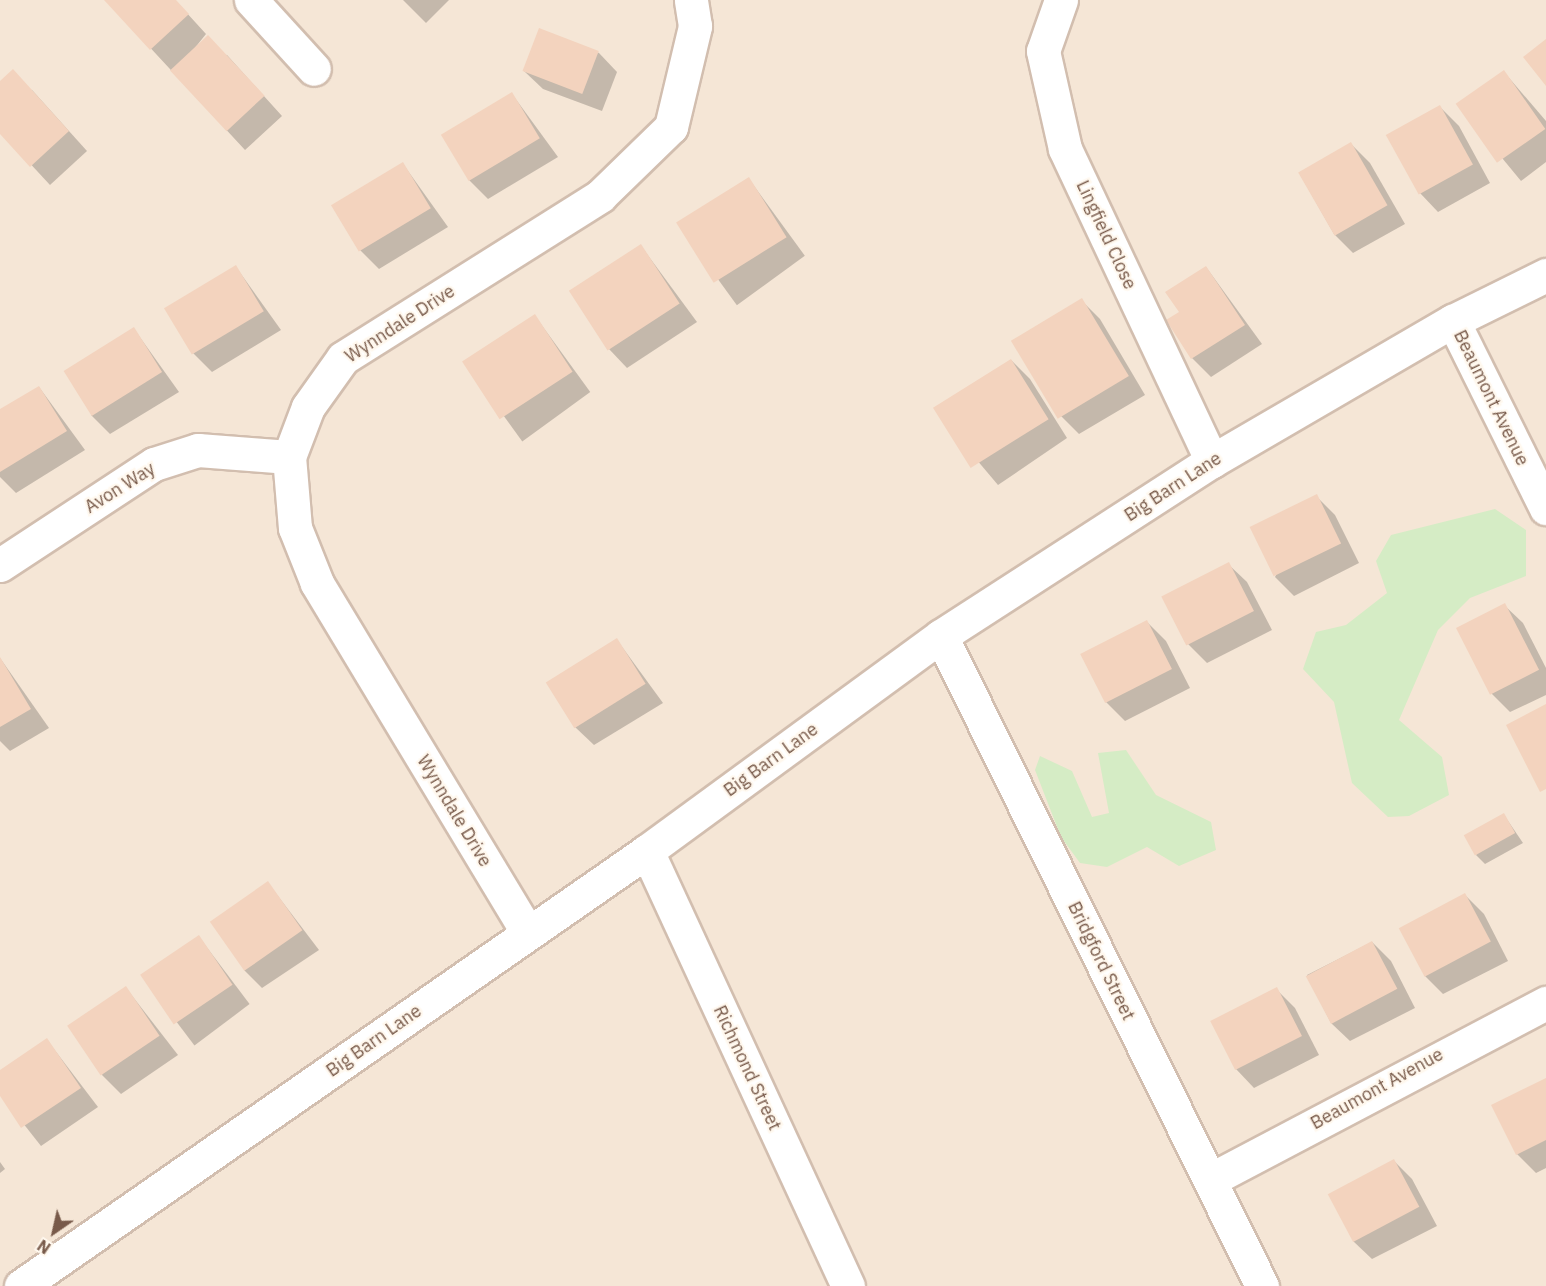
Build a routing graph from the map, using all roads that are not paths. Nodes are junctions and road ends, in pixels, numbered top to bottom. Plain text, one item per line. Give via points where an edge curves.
1 (251, 0) edge
2 (691, 0) edge
3 (1061, 0) edge
4 (314, 69) dead end
5 (1546, 275) edge
6 (1453, 321) junction
7 (290, 457) junction
8 (1212, 461) junction
9 (1546, 508) edge
10 (0, 565) edge
11 (941, 636) junction
12 (647, 851) junction
13 (528, 933) junction
14 (1546, 1003) edge
15 (1210, 1180) junction
16 (56, 1276) edge
17 (21, 1286) edge
18 (848, 1286) edge
19 (1262, 1286) edge

1 - 4 street
2 - 7 street, Wynndale Drive via 695,26 671,127 600,196 343,358 308,407
3 - 8 street, Lingfield Close via 1043,51 1065,149
5 - 6 street, Big Barn Lane
6 - 8 street, Big Barn Lane
6 - 9 street, Beaumont Avenue
7 - 10 street, Avon Way via 198,450 154,464
7 - 13 street, Wynndale Drive via 295,528 317,583
8 - 11 street, Big Barn Lane
11 - 12 street, Big Barn Lane
11 - 15 street, Bridgford Street
12 - 13 street, Big Barn Lane
12 - 18 street, Richmond Street
13 - 16 street, Big Barn Lane
14 - 15 street, Beaumont Avenue
15 - 19 street, Bridgford Street
16 - 17 street, Big Barn Lane

